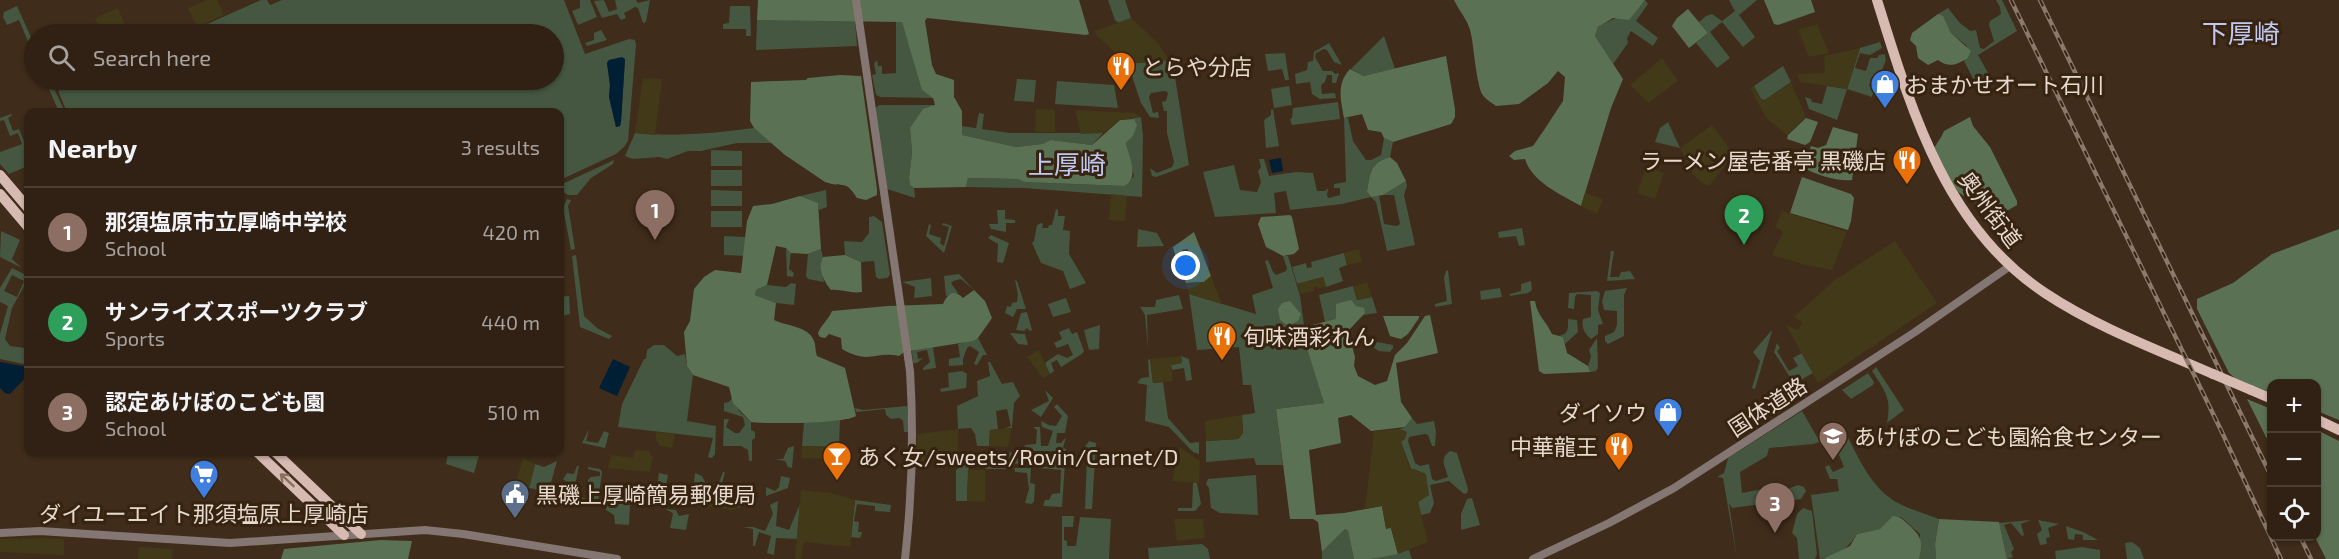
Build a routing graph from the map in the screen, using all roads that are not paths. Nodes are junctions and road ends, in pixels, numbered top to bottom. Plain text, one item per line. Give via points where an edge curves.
1 (856, 0) edge
2 (1877, 0) edge
3 (0, 175) edge
4 (0, 194) edge
5 (24, 203) edge
6 (24, 222) edge
7 (2010, 266) junction
8 (2267, 397) edge
9 (2321, 421) edge
10 (2339, 430) edge
11 (261, 456) edge
12 (279, 456) edge
13 (0, 533) edge
14 (361, 534) junction
15 (344, 535) junction
16 (617, 559) edge
17 (905, 559) edge
18 (1533, 559) edge

1 - 17 street via 910,371 913,464
2 - 7 main road, 奥州街道 via 1916,119 1939,171 1956,202
3 - 5 main road
4 - 6 main road
7 - 8 main road, 奥州街道, bridge via 2064,304
7 - 18 street, 国体道路 via 1674,488
9 - 10 main road
15 -> 11 main road
12 - 14 main road
13 - 15 street via 40,531 230,543
14 - 15 street
14 - 16 street via 443,531

